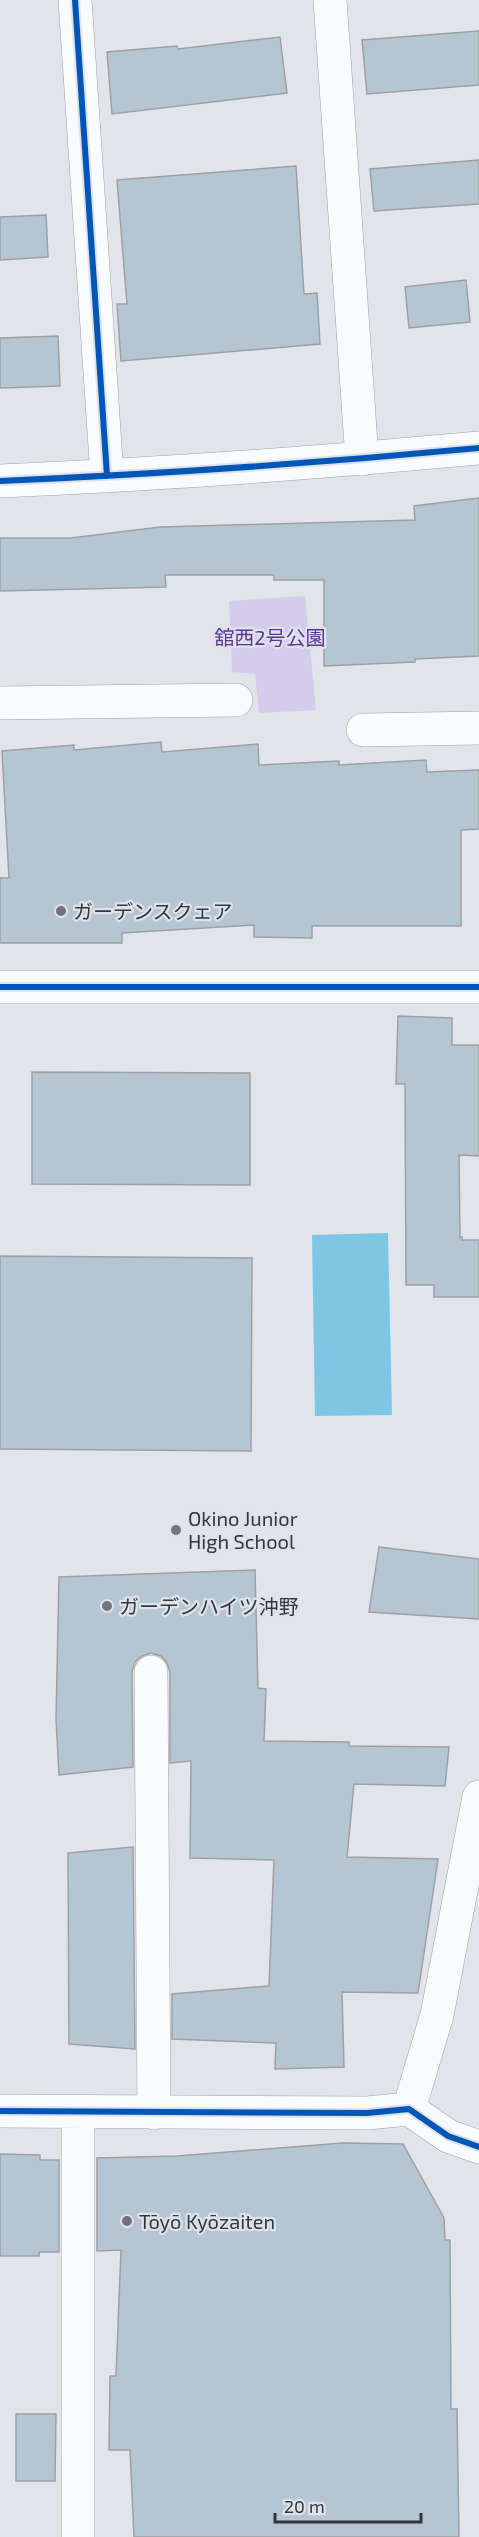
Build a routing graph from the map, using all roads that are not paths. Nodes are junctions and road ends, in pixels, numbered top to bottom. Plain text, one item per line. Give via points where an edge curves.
1 (75, 0) edge
2 (330, 0) edge
3 (479, 448) edge
4 (362, 459) junction
5 (107, 476) junction
6 (0, 480) edge
7 (236, 700) dead end
8 (0, 702) edge
9 (479, 729) edge
10 (363, 730) dead end
11 (0, 987) edge
12 (479, 987) edge
13 (151, 1672) dead end
14 (479, 1797) edge
15 (409, 2109) junction
16 (0, 2111) edge
17 (78, 2112) junction
18 (154, 2113) junction
19 (479, 2147) edge
20 (78, 2537) edge

1 - 5 street
2 - 4 street
3 - 4 street
4 - 5 street
5 - 6 street
7 - 8 street
9 - 10 street
11 - 12 street
13 - 18 street
14 - 15 street via 437,2015
15 - 18 street via 367,2113
15 - 19 street via 448,2136
16 - 17 street
17 - 18 street
17 - 20 street

